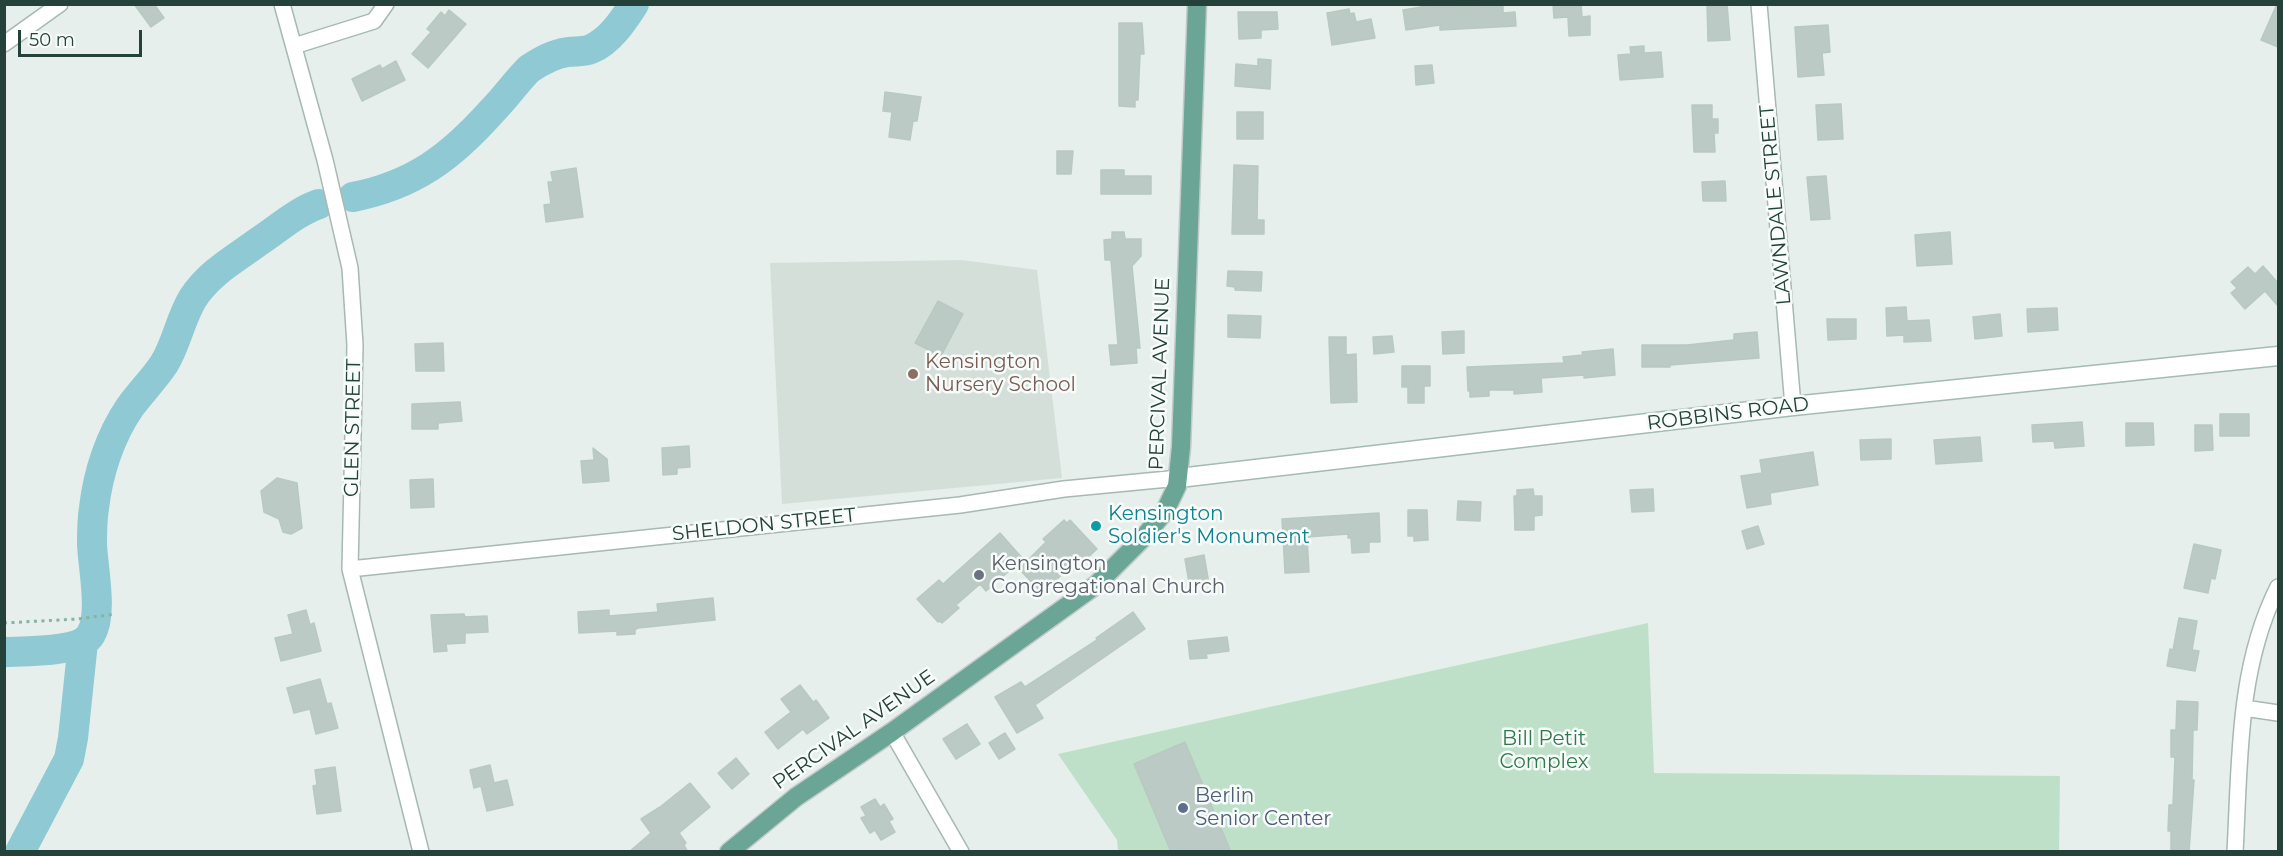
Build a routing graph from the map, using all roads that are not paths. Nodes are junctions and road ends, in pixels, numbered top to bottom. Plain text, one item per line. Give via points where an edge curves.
1 (60, 4) edge
2 (282, 4) edge
3 (386, 4) edge
4 (1197, 4) edge
5 (1759, 4) edge
6 (4, 44) edge
7 (294, 46) junction
8 (2278, 356) edge
9 (1793, 406) junction
10 (1179, 478) junction
11 (350, 569) junction
12 (2278, 587) edge
13 (2244, 708) junction
14 (2278, 713) edge
15 (891, 732) junction
16 (421, 852) edge
17 (729, 852) edge
18 (961, 852) edge
19 (2235, 852) edge

1 - 6 street
2 - 7 street, GLEN STREET
3 - 7 street via 374,21
4 - 10 main road, PERCIVAL AVENUE
5 - 9 street, LAWNDALE STREET
7 - 11 street, GLEN STREET via 340,219 353,296
8 - 9 street, ROBBINS ROAD
9 - 10 street, ROBBINS ROAD
10 - 11 street, SHELDON STREET
10 - 15 main road, PERCIVAL AVENUE via 1158,520 1096,585
11 - 16 street, GLEN STREET
12 - 13 street via 2253,655
13 - 14 street
13 - 19 street
15 - 17 main road, PERCIVAL AVENUE via 796,797
15 - 18 street

